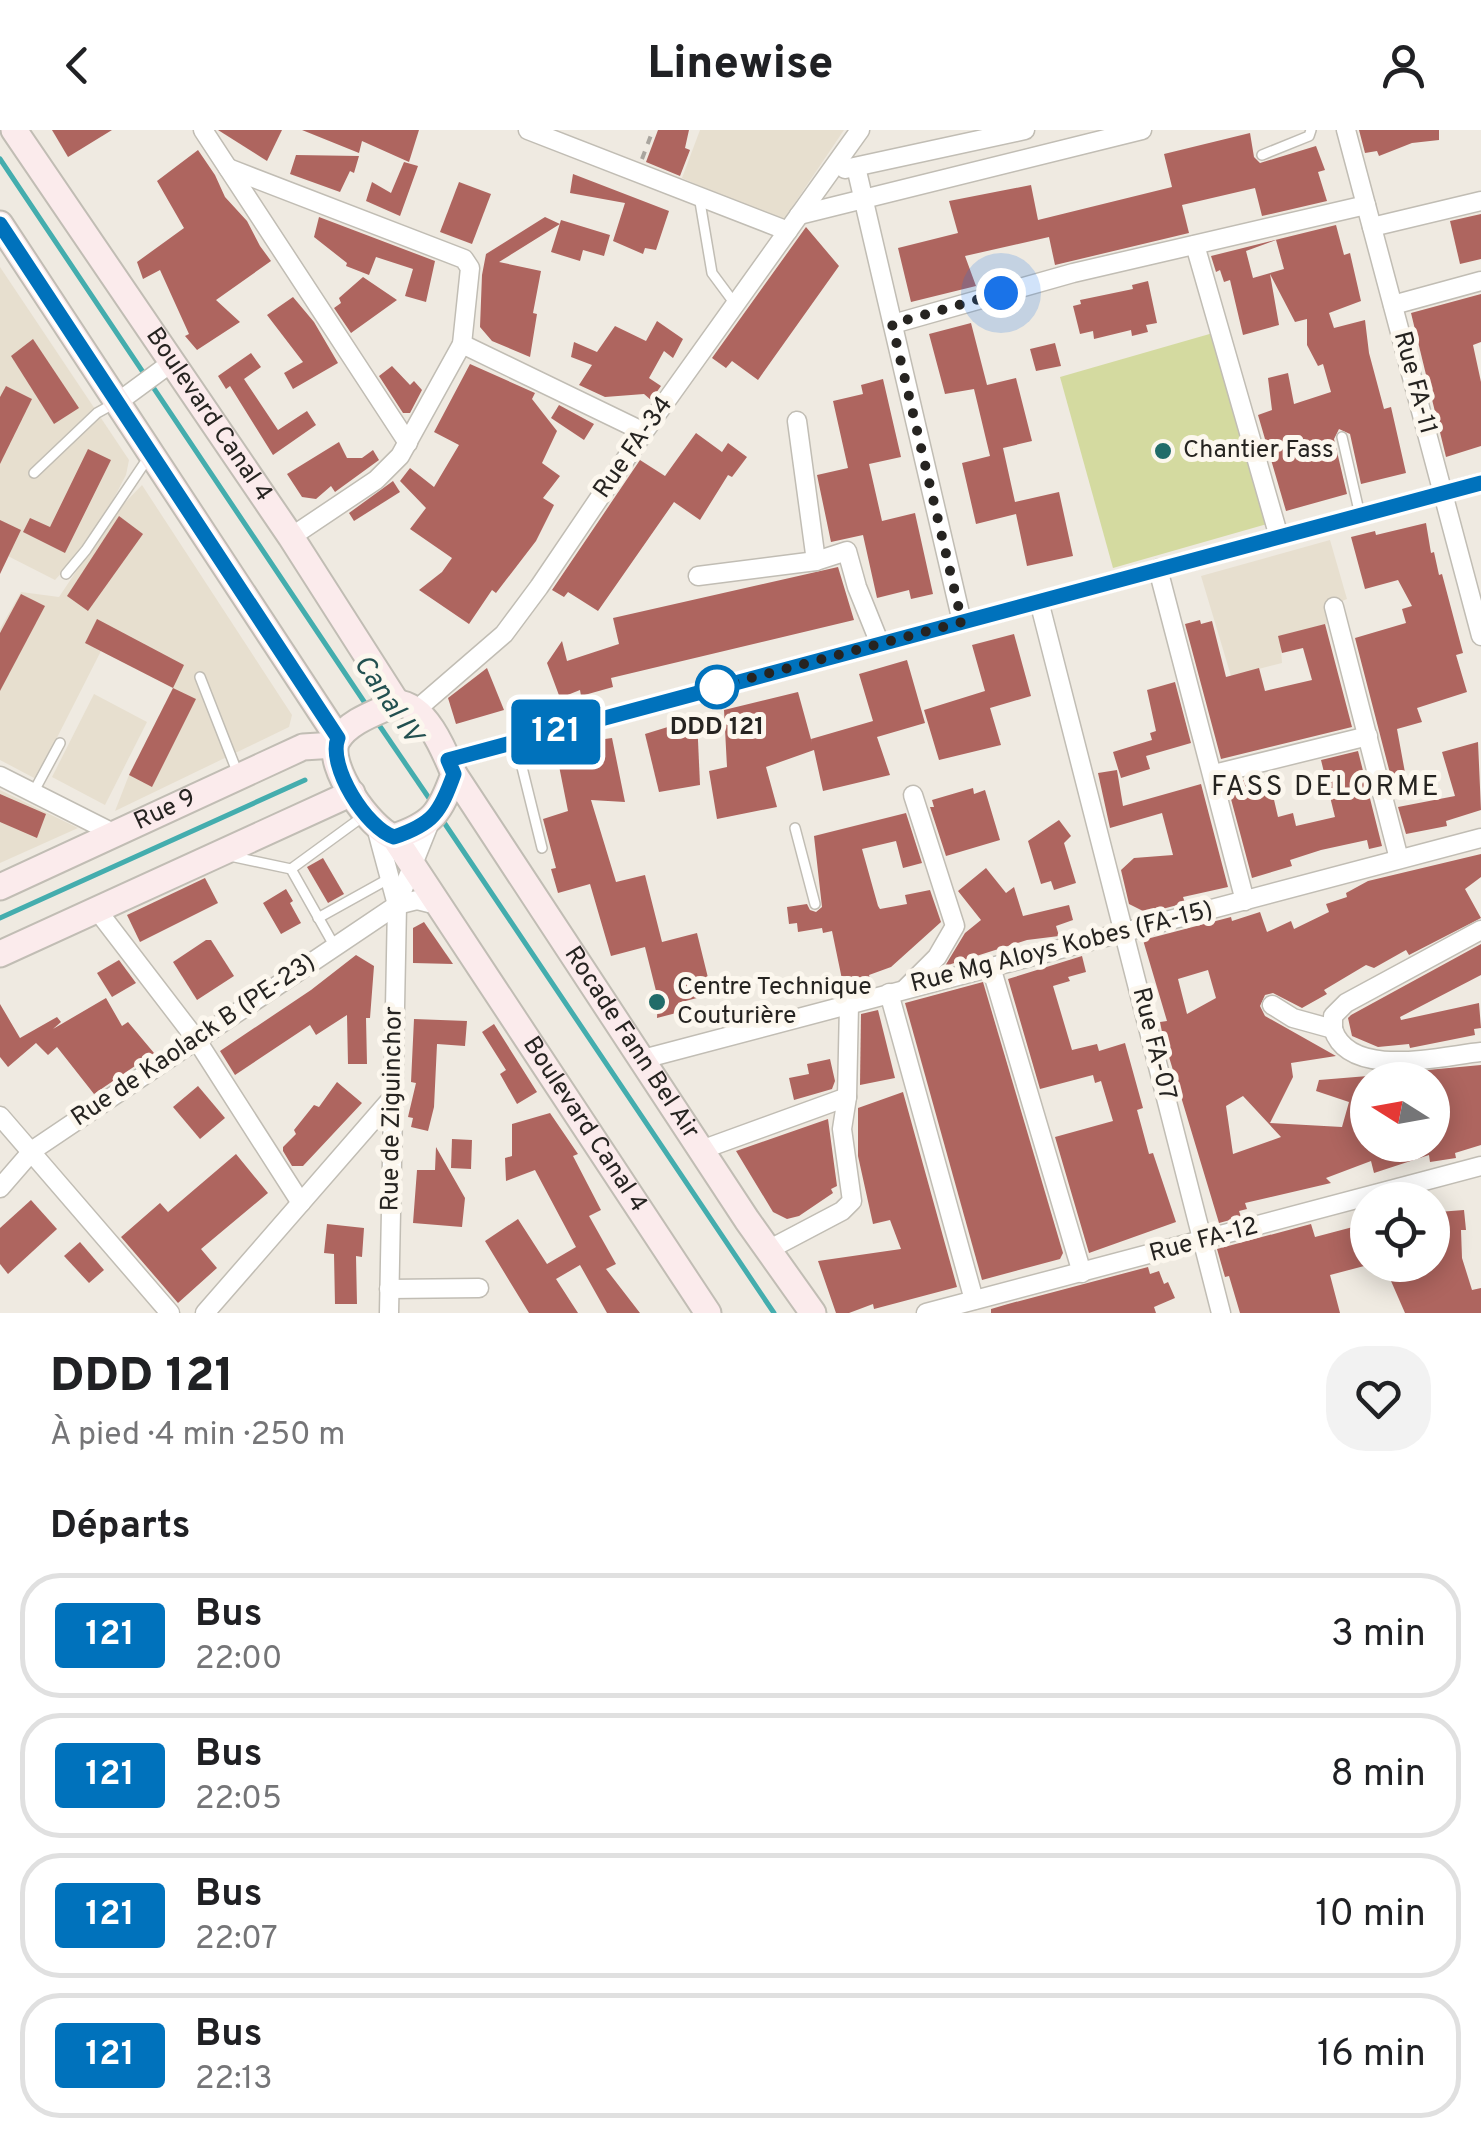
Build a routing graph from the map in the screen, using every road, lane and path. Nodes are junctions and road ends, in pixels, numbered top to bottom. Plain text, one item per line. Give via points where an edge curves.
1 (14, 130) edge
2 (202, 130) edge
3 (528, 130) edge
4 (653, 130) edge
5 (860, 130) edge
6 (1025, 130) edge
7 (1142, 130) edge
8 (1312, 130) edge
9 (1346, 130) edge
10 (1262, 155) dead end
11 (856, 167) junction
12 (228, 168) junction
13 (832, 171) junction
14 (637, 172) junction
15 (699, 196) junction
16 (864, 202) junction
17 (1481, 202) edge
18 (1366, 206) junction
19 (799, 215) junction
20 (0, 224) edge
21 (1372, 227) junction
22 (788, 231) junction
23 (1195, 245) junction
24 (1481, 282) edge
25 (735, 304) junction
26 (1393, 305) junction
27 (892, 324) junction
28 (462, 344) junction
29 (171, 363) junction
30 (118, 402) junction
31 (797, 421) dead end
32 (644, 432) junction
33 (1342, 437) dead end
34 (408, 443) junction
35 (151, 453) junction
36 (34, 472) dead end
37 (1481, 482) edge
38 (1443, 493) junction
39 (1360, 515) junction
40 (290, 537) junction
41 (1278, 537) junction
42 (816, 561) junction
43 (1158, 569) junction
44 (66, 574) dead end
45 (698, 576) dead end
46 (1039, 601) junction
47 (1334, 607) dead end
48 (962, 622) junction
49 (1481, 636) edge
50 (880, 644) junction
51 (200, 677) dead end
52 (407, 706) junction
53 (1368, 736) junction
54 (337, 742) junction
55 (60, 743) dead end
56 (516, 743) junction
57 (451, 767) junction
58 (1214, 774) junction
59 (0, 776) edge
60 (239, 776) junction
61 (33, 792) junction
62 (913, 795) dead end
63 (372, 818) junction
64 (430, 822) junction
65 (795, 828) dead end
66 (115, 834) junction
67 (1481, 838) edge
68 (542, 848) dead end
69 (223, 854) junction
70 (1399, 859) junction
71 (290, 869) junction
72 (401, 871) junction
73 (0, 887) edge
74 (1246, 901) junction
75 (397, 904) junction
76 (815, 904) dead end
77 (441, 906) junction
78 (97, 910) junction
79 (318, 918) junction
80 (1481, 930) edge
81 (1124, 934) junction
82 (335, 947) junction
83 (0, 954) edge
84 (991, 967) junction
85 (897, 991) junction
86 (1272, 1004) dead end
87 (849, 1005) junction
88 (1333, 1029) junction
89 (196, 1039) junction
90 (1481, 1052) edge
91 (643, 1059) junction
92 (394, 1097) junction
93 (847, 1097) junction
94 (0, 1116) edge
95 (33, 1150) junction
96 (702, 1150) junction
97 (1481, 1166) edge
98 (0, 1188) edge
99 (301, 1203) junction
100 (1203, 1241) junction
101 (768, 1250) junction
102 (1082, 1273) junction
103 (479, 1288) dead end
104 (390, 1289) junction
105 (974, 1300) junction
106 (170, 1313) edge
107 (205, 1313) edge
108 (389, 1313) edge
109 (708, 1313) edge
110 (812, 1313) edge
111 (926, 1313) edge
112 (1222, 1313) edge

1 - 29 main road, Boulevard Canal 4
2 - 12 street
3 - 14 street
4 - 14 path
5 - 13 street, Rue FA-34
6 - 11 street
7 - 16 street
8 - 10 lane
9 - 18 street, Rue FA-11
11 - 13 street
11 - 16 street
12 - 28 street via 469,262
12 - 34 street
13 - 19 street, Rue FA-34
14 - 15 street
15 - 22 street
15 - 25 lane via 712,273
16 - 19 street
16 - 27 street
17 - 21 street
18 - 21 street, Rue FA-11
18 - 23 street
19 - 22 street, Rue FA-34
20 - 30 main road
21 - 26 street, Rue FA-11
22 - 25 street, Rue FA-34
23 - 27 street
23 - 41 street
24 - 26 street
25 - 32 street, Rue FA-34
26 - 38 street, Rue FA-11
27 - 48 street
28 - 32 street
28 - 34 street
29 - 30 street
29 - 40 main road, Boulevard Canal 4
30 - 35 main road
30 - 36 lane via 97,412
31 - 42 street
32 - 52 street, Rue FA-34 via 504,634 461,673
33 - 39 lane
34 - 40 street via 376,480
35 - 44 lane
35 - 54 main road
37 - 38 street
38 - 39 street
38 - 49 street, Rue FA-11
39 - 41 street
40 - 52 main road, Boulevard Canal 4
41 - 43 street
42 - 45 street
42 - 50 street via 847,550
43 - 46 street
43 - 58 street
46 - 48 street
46 - 81 street, Rue FA-07
47 - 53 street
48 - 50 street
50 - 56 street
51 - 60 lane
52 - 54 main road via 352,726
52 - 57 main road
53 - 58 street
53 - 70 street
54 - 60 main road, Rue 9 via 304,746
54 - 63 main road via 336,762
55 - 61 lane
56 - 57 street
56 - 68 lane
57 - 64 main road
57 - 91 main road, Rocade Fann Bel Air
58 - 74 street
59 - 61 street
60 - 66 main road, Rue 9
61 - 66 street
62 - 85 street via 955,926 937,956
63 - 64 main road
63 - 69 main road
63 - 71 lane
63 - 72 main road, Boulevard Canal 4
64 - 72 street, Rue de Ziguinchor
65 - 76 lane
66 - 73 main road, Rue 9
67 - 70 street, Rue Mg Aloys Kobes (FA-15)
69 - 71 lane
69 - 78 main road
70 - 74 street, Rue Mg Aloys Kobes (FA-15)
71 - 79 lane
72 - 75 street, Rue de Ziguinchor
72 - 77 main road, Boulevard Canal 4
72 - 79 lane
74 - 81 street, Rue Mg Aloys Kobes (FA-15)
75 - 77 street
75 - 82 street, Rue de Kaolack B (PE-23)
75 - 92 street, Rue de Ziguinchor
77 - 109 main road, Boulevard Canal 4
78 - 83 main road
78 - 89 street
79 - 82 lane
80 - 88 street via 1346,1004 1333,1016
81 - 84 street, Rue Mg Aloys Kobes (FA-15)
81 - 100 street, Rue FA-07
82 - 89 street, Rue de Kaolack B (PE-23)
84 - 85 street, Rue Mg Aloys Kobes (FA-15)
84 - 102 street
85 - 87 street, Rue Mg Aloys Kobes (FA-15)
85 - 105 street
86 - 88 street via 1292,1018
87 - 91 street, Rue Mg Aloys Kobes (FA-15)
87 - 93 street
88 - 90 street via 1337,1041 1358,1056 1382,1062
89 - 95 street, Rue de Kaolack B (PE-23)
89 - 99 street
91 - 96 main road, Rocade Fann Bel Air
92 - 99 street
92 - 104 street, Rue de Ziguinchor
93 - 96 street
93 - 101 street via 842,1129 852,1201
94 - 95 street
95 - 98 street, Rue de Kaolack B (PE-23)
95 - 106 street
96 - 101 main road, Rocade Fann Bel Air
97 - 100 street, Rue FA-12
99 - 107 street
100 - 102 street, Rue FA-12
100 - 112 street, Rue FA-07
101 - 110 main road, Rocade Fann Bel Air
102 - 105 street, Rue FA-12
103 - 104 street
104 - 108 street, Rue de Ziguinchor
105 - 111 street, Rue FA-12

